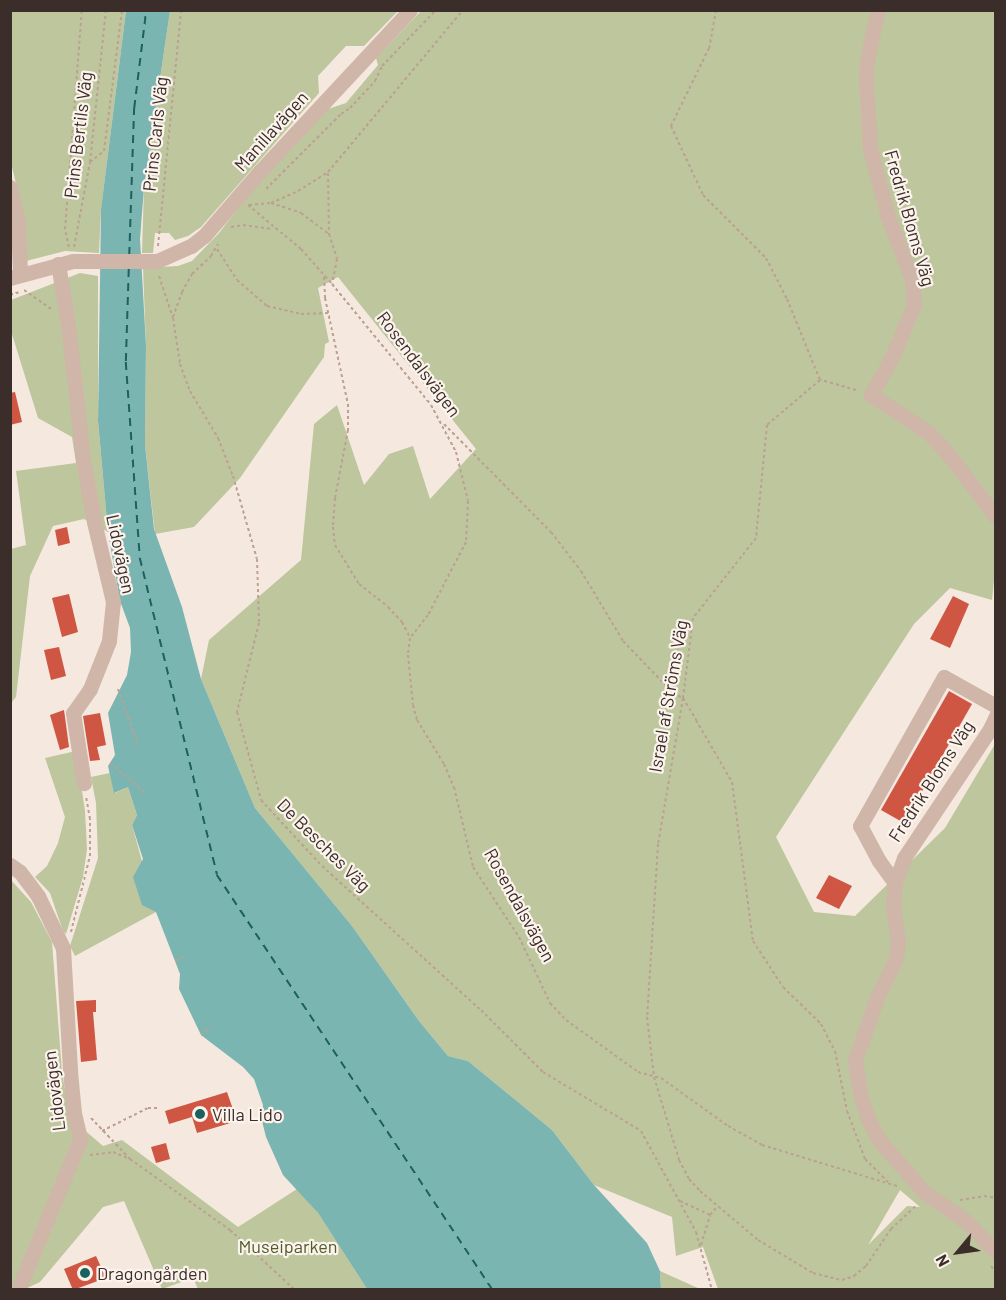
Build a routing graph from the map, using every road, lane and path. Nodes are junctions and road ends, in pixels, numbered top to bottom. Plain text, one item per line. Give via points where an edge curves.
1 (82, 10) edge
2 (106, 10) edge
3 (122, 10) edge
4 (181, 10) edge
5 (410, 10) edge
6 (436, 10) edge
7 (463, 10) edge
8 (716, 10) edge
9 (879, 10) edge
10 (90, 162) junction
11 (328, 172) junction
12 (10, 187) edge
13 (265, 189) dead end
14 (257, 197) dead end
15 (271, 203) junction
16 (249, 205) junction
17 (229, 206) junction
18 (217, 229) junction
19 (275, 230) junction
20 (329, 234) junction
21 (217, 249) junction
22 (75, 257) junction
23 (154, 261) junction
24 (58, 264) junction
25 (15, 276) edge
26 (324, 277) junction
27 (332, 284) junction
28 (24, 290) dead end
29 (329, 313) junction
30 (172, 318) junction
31 (68, 324) junction
32 (820, 380) junction
33 (871, 394) junction
34 (442, 422) junction
35 (996, 517) edge
36 (410, 638) junction
37 (118, 689) dead end
38 (683, 698) junction
39 (996, 706) edge
40 (996, 716) edge
41 (138, 745) dead end
42 (110, 763) dead end
43 (84, 783) joint
44 (144, 792) dead end
45 (10, 865) edge
46 (895, 883) junction
47 (63, 948) junction
48 (185, 955) dead end
49 (175, 961) dead end
50 (211, 1027) dead end
51 (201, 1035) dead end
52 (654, 1077) junction
53 (159, 1108) dead end
54 (90, 1117) dead end
55 (102, 1131) junction
56 (87, 1156) dead end
57 (130, 1159) junction
58 (890, 1184) junction
59 (906, 1192) dead end
60 (928, 1195) junction
61 (996, 1198) edge
62 (680, 1201) junction
63 (942, 1205) junction
64 (717, 1207) junction
65 (710, 1215) junction
66 (701, 1246) junction
67 (996, 1252) edge
68 (18, 1290) edge
69 (295, 1290) edge
70 (712, 1290) edge

1 - 22 path via 65,229
2 - 10 path, Prins Bertils Väg
3 - 10 path via 104,151
4 - 23 path, Prins Carls Väg
5 - 17 street, Manillavägen
6 - 13 path via 382,66 375,81 350,108
7 - 11 path
8 - 32 path via 709,48 672,126 703,195 766,258
9 - 33 street, Fredrik Bloms Väg via 866,77 870,149 888,217 912,280 914,304 893,355
10 - 22 path, Prins Bertils Väg
11 - 15 path
11 - 20 path
12 - 25 street via 18,221
14 - 16 path
15 - 16 path
15 - 20 path via 301,213
16 - 17 path
16 - 19 path, Rosendalsvägen
17 - 18 street, Manillavägen
18 - 19 path via 243,225
18 - 21 path
18 - 23 street, Manillavägen via 191,246
19 - 26 path, Rosendalsvägen via 301,249
20 - 27 path via 337,259
21 - 29 path via 237,280 267,306 301,314
21 - 30 path via 192,274
22 - 23 street
22 - 24 street
23 - 30 path, De Besches Väg
24 - 25 street
24 - 31 street, Lidovägen
26 - 27 path, Rosendalsvägen
26 - 29 path
27 - 34 path, Rosendalsvägen
28 - 31 path
29 - 36 path via 348,404 348,430 335,498 335,545 359,584 388,607
30 - 62 path, De Besches Väg via 180,364 190,391 222,447 257,559 259,623 237,712 261,800 322,866 543,1072 641,1131
31 - 43 street, Lidovägen via 83,459 113,602 109,641 90,689 73,713
32 - 33 path
32 - 38 path, Israel af Ströms Väg via 767,425 756,538 693,618
33 - 35 street via 929,433
34 - 36 path, Rosendalsvägen via 456,452 468,501 466,542 428,615
34 - 38 path via 551,532 582,571 623,641 673,693
36 - 52 path, Rosendalsvägen via 410,681 417,720 444,764 467,851 482,884 519,937 550,1003 566,1020 638,1072
37 - 41 path
38 - 52 path, Israel af Ströms Väg via 658,844 649,958 647,1017
38 - 58 path via 732,783 753,941 783,987 820,1024 835,1051 847,1111 865,1159
39 - 46 street via 944,677 860,826
40 - 46 street, Fredrik Bloms Väg via 904,858
42 - 44 path
43 - 47 path via 90,819 90,856 74,926
45 - 47 street, Lidovägen via 38,896
46 - 60 street, Fredrik Bloms Väg via 896,959 878,995 855,1068 873,1131
47 - 68 street, Lidovägen via 70,1071 80,1140
48 - 49 path
50 - 51 path
52 - 58 path, Rosendalsvägen via 762,1145
52 - 64 path via 679,1160 689,1179
53 - 55 path via 148,1108
54 - 55 path
55 - 57 path
56 - 57 path via 113,1152
57 - 69 path via 230,1230
58 - 59 path
58 - 60 path
60 - 63 street
60 - 64 path via 891,1229 866,1266 842,1280 827,1278 794,1263
61 - 63 path via 971,1198
62 - 65 path
62 - 66 path, De Besches Väg
63 - 67 street via 967,1222
64 - 65 path
65 - 66 path
66 - 70 path, De Besches Väg

